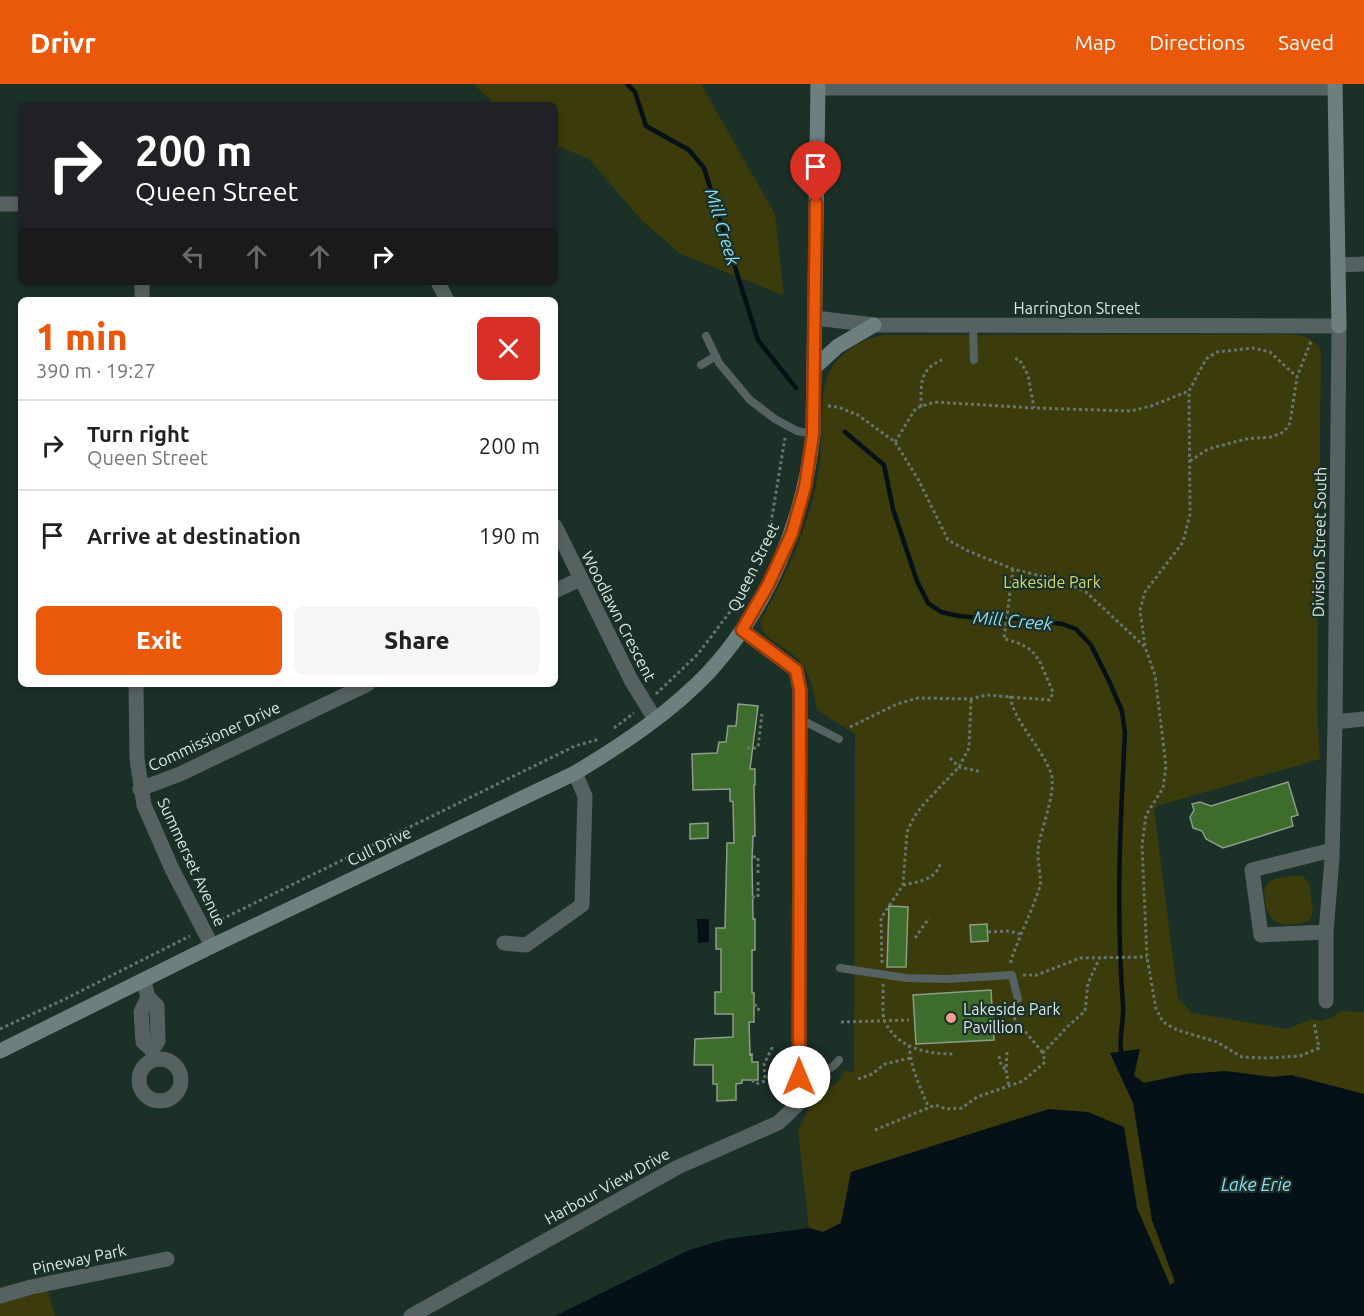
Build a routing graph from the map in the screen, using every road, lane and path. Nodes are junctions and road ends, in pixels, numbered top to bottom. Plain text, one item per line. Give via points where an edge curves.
1 (818, 86) edge
2 (1335, 86) edge
3 (0, 204) edge
4 (18, 204) edge
5 (1364, 264) edge
6 (1338, 265) junction
7 (815, 318) junction
8 (874, 325) junction
9 (973, 325) junction
10 (1339, 326) junction
11 (706, 336) dead end
12 (1311, 340) dead end
13 (716, 356) junction
14 (1015, 359) dead end
15 (942, 360) dead end
16 (974, 360) dead end
17 (701, 365) dead end
18 (814, 368) junction
19 (1296, 377) junction
20 (1188, 391) junction
21 (826, 406) dead end
22 (921, 407) junction
23 (1034, 408) junction
24 (813, 434) junction
25 (794, 435) dead end
26 (895, 442) junction
27 (1190, 461) junction
28 (558, 532) edge
29 (767, 548) dead end
30 (1013, 569) junction
31 (580, 579) junction
32 (752, 583) dead end
33 (558, 590) edge
34 (742, 630) junction
35 (1145, 647) junction
36 (136, 687) edge
37 (362, 687) edge
38 (655, 695) dead end
39 (1010, 696) junction
40 (972, 699) junction
41 (634, 712) dead end
42 (762, 714) dead end
43 (655, 719) junction
44 (800, 719) junction
45 (1364, 719) edge
46 (1335, 722) junction
47 (850, 727) dead end
48 (610, 733) dead end
49 (605, 736) dead end
50 (839, 739) dead end
51 (747, 748) dead end
52 (950, 758) dead end
53 (959, 767) junction
54 (575, 772) junction
55 (982, 772) dead end
56 (140, 789) junction
57 (1332, 850) junction
58 (753, 857) dead end
59 (940, 864) dead end
60 (758, 874) dead end
61 (758, 881) dead end
62 (903, 885) junction
63 (752, 897) dead end
64 (929, 918) dead end
65 (212, 924) dead end
66 (988, 932) dead end
67 (1326, 932) junction
68 (1021, 934) junction
69 (192, 935) dead end
70 (915, 938) dead end
71 (504, 943) dead end
72 (212, 946) junction
73 (1100, 957) junction
74 (1147, 957) junction
75 (840, 968) dead end
76 (883, 975) junction
77 (1012, 975) junction
78 (144, 982) junction
79 (1018, 999) dead end
80 (1326, 1001) dead end
81 (754, 1005) dead end
82 (759, 1014) dead end
83 (992, 1014) dead end
84 (909, 1020) dead end
85 (884, 1021) junction
86 (841, 1022) dead end
87 (1314, 1023) dead end
88 (0, 1029) edge
89 (909, 1045) junction
90 (773, 1046) dead end
91 (0, 1051) edge
92 (1007, 1052) dead end
93 (1043, 1053) junction
94 (954, 1054) dead end
95 (153, 1055) dead end
96 (999, 1056) dead end
97 (910, 1058) junction
98 (839, 1060) dead end
99 (1006, 1070) junction
100 (799, 1077) junction
101 (858, 1079) dead end
102 (752, 1080) dead end
103 (1009, 1087) junction
104 (929, 1108) junction
105 (875, 1130) dead end
106 (167, 1259) dead end
107 (0, 1296) edge
108 (411, 1316) edge

1 - 2 street
1 - 7 street, Queen Street
2 - 6 street, Division Street South
3 - 4 street
5 - 6 street
6 - 10 street, Division Street South
7 - 8 street, Harrington Street
7 - 18 street, Queen Street
8 - 9 street, Harrington Street
8 - 18 street via 838,346
9 - 10 street, Harrington Street
9 - 16 lane
10 - 46 street, Division Street South
11 - 13 lane
12 - 19 path
13 - 17 lane
13 - 24 lane via 750,400 782,423
14 - 23 path via 1019,359 1028,375
15 - 22 path via 930,365 921,382
18 - 24 street, Queen Street
19 - 20 path via 1270,352 1253,348 1217,352 1206,359
19 - 27 path via 1290,423 1284,432 1208,449
20 - 23 path via 1131,411
20 - 27 path
21 - 26 path via 838,406 858,415
22 - 23 path via 935,402
22 - 26 path via 916,408
24 - 34 street, Queen Street via 805,487 792,533
25 - 29 path via 786,436
26 - 30 path via 948,540
27 - 35 path via 1190,514 1183,542 1145,592 1140,610
28 - 31 street, Woodlawn Crescent
30 - 35 path via 1065,582 1086,592
30 - 39 path via 1004,639 1034,651 1053,692 1050,700
31 - 33 street
31 - 43 street, Woodlawn Crescent
32 - 38 path via 698,654
34 - 43 street, Cull Drive via 708,673
34 - 44 street, Queen Street via 796,670
35 - 74 path via 1155,675 1166,766 1163,788 1146,815 1142,845
36 - 56 street, Summerset Avenue
37 - 56 street, Commissioner Drive via 180,774
39 - 40 path
39 - 68 path via 1012,709 1037,745 1052,776 1048,813 1038,849 1041,883
40 - 47 path via 918,698
40 - 53 path via 969,748
41 - 48 path
42 - 51 path via 758,747
43 - 54 street, Cull Drive
44 - 50 lane
44 - 100 street, Queen Street
45 - 46 street
46 - 57 street, Division Street South
49 - 65 path via 575,746
52 - 53 path
53 - 55 path
53 - 62 path via 910,825
54 - 71 street via 585,796 582,905 526,945
54 - 72 street, Cull Drive
56 - 72 street, Summerset Avenue via 156,834
57 - 67 street, Division Street South
57 - 67 street via 1252,870 1261,935
58 - 60 path via 758,857
59 - 62 path via 934,875
61 - 63 path via 758,897
62 - 76 path via 881,918
64 - 70 path
66 - 68 path
67 - 80 street, Division Street South
68 - 77 path via 1011,960
69 - 88 path
72 - 78 street, Cull Drive
73 - 74 path
73 - 77 path via 1080,958 1037,975
73 - 93 path via 1088,983 1085,1011
74 - 87 path via 1156,1009 1163,1022 1242,1056 1300,1056 1319,1048
75 - 76 lane
76 - 77 lane via 947,979
76 - 85 path
77 - 79 lane
78 - 91 street, Cull Drive
78 - 95 street via 148,997 141,1012 142,1042
81 - 82 path via 758,1006
83 - 93 path via 1010,1013
84 - 85 path
85 - 86 path
85 - 89 path
89 - 94 path via 933,1054
89 - 97 path
90 - 102 path via 764,1064 765,1082 756,1084
92 - 99 path
93 - 103 path via 1045,1062 1023,1082
96 - 99 path
97 - 101 path via 885,1064
97 - 104 path
98 - 100 lane via 825,1072
99 - 103 path
100 - 108 street, Harbour View Drive via 797,1105 778,1123 678,1167
103 - 104 path via 977,1097 962,1108
104 - 105 path
106 - 107 street, Pineway Park

